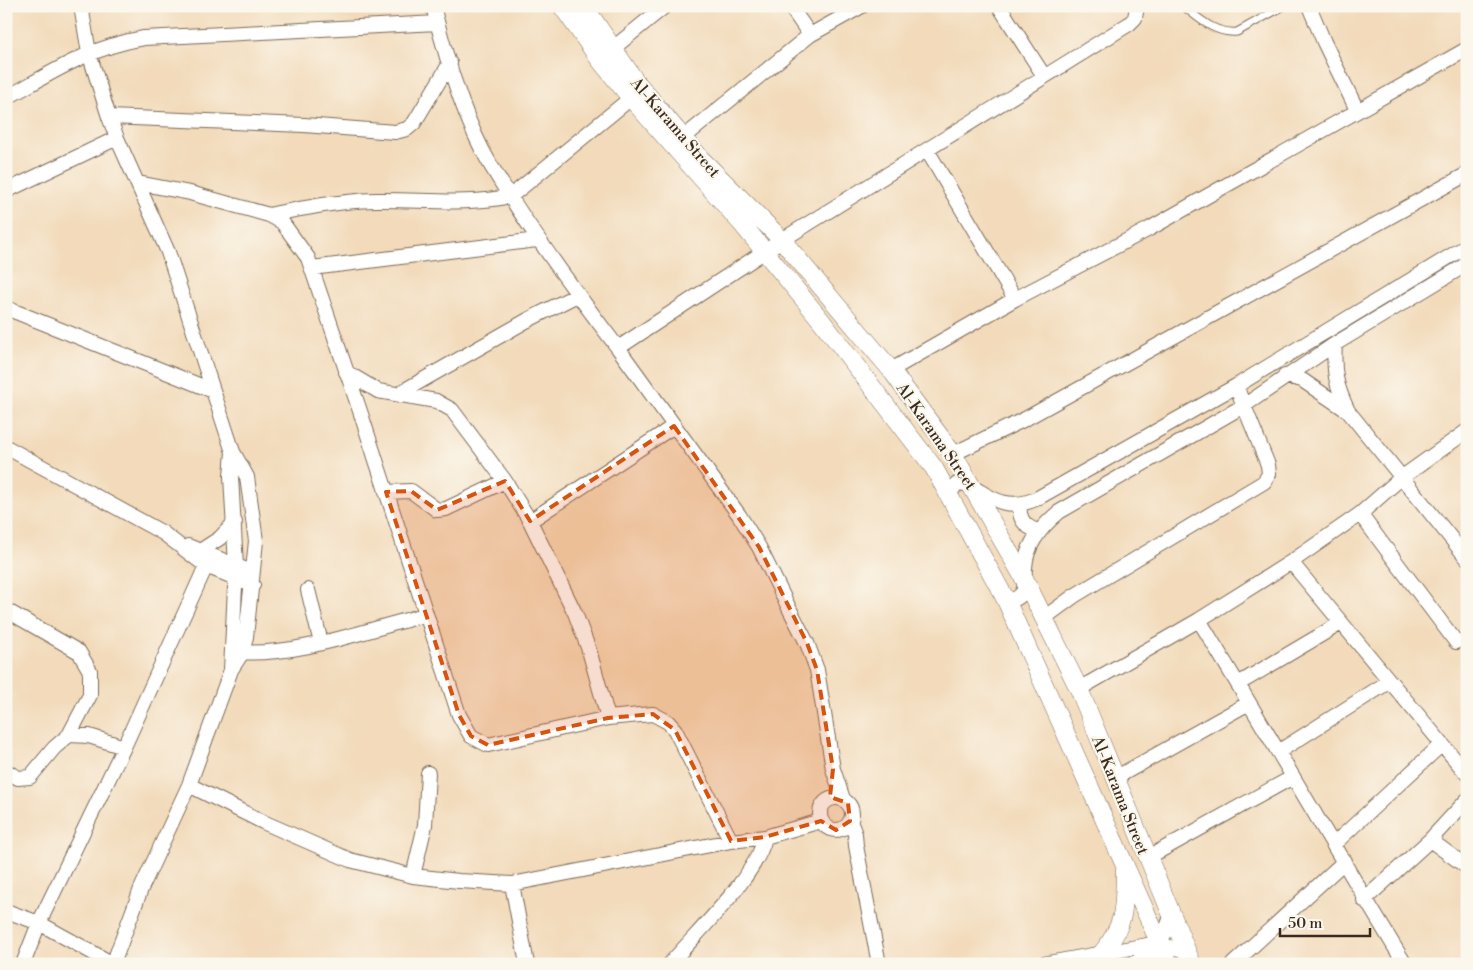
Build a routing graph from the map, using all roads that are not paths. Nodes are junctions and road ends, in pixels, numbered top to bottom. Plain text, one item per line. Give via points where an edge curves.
1 (81, 6) edge
2 (432, 6) edge
3 (562, 6) edge
4 (584, 6) edge
5 (665, 6) edge
6 (790, 6) edge
7 (862, 6) edge
8 (999, 6) edge
9 (1137, 6) edge
10 (1183, 6) edge
11 (1284, 6) edge
12 (1309, 6) edge
13 (437, 23) junction
14 (810, 35) junction
15 (1467, 49) edge
16 (89, 52) junction
17 (606, 54) junction
18 (450, 63) junction
19 (1044, 76) junction
20 (6, 98) edge
21 (631, 98) junction
22 (1357, 110) junction
23 (109, 117) junction
24 (117, 138) junction
25 (683, 138) junction
26 (927, 150) junction
27 (1467, 174) edge
28 (138, 183) junction
29 (6, 191) edge
30 (512, 196) junction
31 (269, 215) junction
32 (537, 240) junction
33 (782, 240) junction
34 (1467, 246) edge
35 (765, 252) junction
36 (1467, 264) edge
37 (312, 268) junction
38 (577, 295) junction
39 (1015, 300) junction
40 (6, 308) edge
41 (1335, 344) junction
42 (618, 348) junction
43 (891, 370) junction
44 (346, 372) junction
45 (1285, 376) junction
46 (1236, 386) junction
47 (211, 390) junction
48 (378, 391) junction
49 (398, 394) junction
50 (1245, 405) junction
51 (360, 411) junction
52 (1348, 411) junction
53 (674, 426) junction
54 (1467, 431) edge
55 (233, 452) junction
56 (8, 454) edge
57 (953, 454) junction
58 (1401, 478) junction
59 (504, 481) junction
60 (974, 488) junction
61 (386, 492) junction
62 (949, 494) junction
63 (1020, 504) junction
64 (1360, 514) junction
65 (530, 521) junction
66 (235, 522) junction
67 (1039, 531) junction
68 (180, 544) junction
69 (200, 550) junction
70 (1467, 558) edge
71 (1291, 562) junction
72 (206, 566) junction
73 (253, 571) junction
74 (236, 573) junction
75 (1024, 580) junction
76 (252, 585) junction
77 (308, 590) dead end
78 (1006, 600) junction
79 (6, 610) edge
80 (425, 615) junction
81 (1044, 618) junction
82 (1199, 620) junction
83 (1341, 622) junction
84 (1456, 642) dead end
85 (321, 643) junction
86 (236, 652) junction
87 (1390, 681) junction
88 (1238, 684) junction
89 (1078, 689) junction
90 (1249, 703) junction
91 (608, 718) junction
92 (68, 735) junction
93 (1442, 744) junction
94 (124, 747) junction
95 (1278, 752) junction
96 (6, 771) edge
97 (428, 773) dead end
98 (1467, 774) edge
99 (1293, 776) junction
100 (1115, 778) junction
101 (190, 785) junction
102 (836, 799) junction
103 (1467, 800) edge
104 (821, 821) junction
105 (846, 825) junction
106 (765, 837) junction
107 (1430, 840) junction
108 (731, 841) junction
109 (1334, 844) junction
110 (1146, 858) junction
111 (1345, 861) junction
112 (1125, 865) junction
113 (1467, 867) edge
114 (413, 876) junction
115 (512, 884) junction
116 (1364, 900) junction
117 (6, 911) edge
118 (1171, 917) junction
119 (39, 924) junction
120 (1162, 945) junction
121 (1102, 953) junction
122 (1189, 957) edge
123 (23, 964) edge
124 (113, 964) edge
125 (527, 964) edge
126 (670, 964) edge
127 (879, 964) edge
128 (1043, 964) edge
129 (1132, 964) edge
130 (1169, 964) edge
131 (1233, 964) edge
132 (1405, 964) edge

1 - 16 street
2 - 13 street
3 - 17 street, Al-Karama Street
4 - 17 street, Al-Karama Street
5 - 17 street
6 - 14 street
7 - 14 street
8 - 19 street
9 - 19 street via 1135,18 1129,24
10 - 11 lane via 1216,30 1229,33 1237,32
12 - 22 street
13 - 16 street via 144,38
13 - 18 street
14 - 25 street
15 - 22 street
16 - 20 street
16 - 23 street
17 - 21 street, Al-Karama Street
17 - 25 street, Al-Karama Street via 636,82
18 - 23 street via 420,117 407,129 395,132 304,124
18 - 30 street via 465,108 489,162
19 - 26 street
21 - 30 street
21 - 35 street, Al-Karama Street
22 - 39 street via 1149,229
23 - 24 street
24 - 28 street
24 - 29 street
25 - 33 street, Al-Karama Street
26 - 33 street
26 - 39 street
27 - 57 street via 1034,414
28 - 31 street via 190,193
28 - 47 street via 168,252
30 - 31 street via 487,201 346,202
30 - 32 street
31 - 37 street via 282,222
32 - 37 street
32 - 38 street
33 - 35 street
33 - 43 street, Al-Karama Street
34 - 46 street
35 - 42 street
35 - 62 street, Al-Karama Street via 885,402 934,468
36 - 41 street
37 - 44 street
38 - 42 street
38 - 49 street
39 - 43 street
40 - 47 street
41 - 45 street
41 - 52 street via 1337,388
42 - 53 street
43 - 57 street, Al-Karama Street
44 - 48 street
44 - 51 street
45 - 50 street
45 - 52 street via 1302,380
46 - 50 street
46 - 63 street via 1036,499
47 - 55 street
48 - 49 street
48 - 51 street
49 - 59 street via 436,400 452,410
50 - 67 street via 1059,512
50 - 81 street via 1268,465 1269,474 1264,482 1074,596
51 - 61 street
52 - 58 street
53 - 65 street
53 - 102 street via 759,547 807,643 817,670
54 - 58 street
55 - 66 street via 231,476
55 - 73 street via 247,477 256,541
56 - 68 street
57 - 60 street, Al-Karama Street
58 - 64 street
58 - 70 street
59 - 61 street via 437,510 411,491
59 - 65 street
60 - 62 street via 961,483
60 - 63 street via 998,502
60 - 75 street, Al-Karama Street
61 - 80 street
62 - 78 street, Al-Karama Street
63 - 67 street via 1022,520 1029,528
64 - 71 street
64 - 84 street
65 - 91 street via 575,613
66 - 69 street via 220,538
66 - 74 street
67 - 75 street via 1028,553
68 - 69 street
68 - 72 street
69 - 74 street
71 - 82 street
71 - 83 street
72 - 74 street
72 - 94 street
73 - 74 street
73 - 76 street
74 - 76 street
74 - 86 street
75 - 78 street via 1020,595
75 - 81 street, Al-Karama Street
76 - 86 street
77 - 85 street
78 - 112 street, Al-Karama Street
79 - 92 street via 79,652 90,672 90,695
80 - 85 street
80 - 91 street via 459,715 468,732 479,741 488,745
81 - 89 street, Al-Karama Street
82 - 88 street
82 - 89 street
83 - 87 street
83 - 88 street
85 - 86 street via 280,650
86 - 101 street
87 - 93 street
87 - 95 street
88 - 90 street
89 - 100 street, Al-Karama Street
90 - 95 street
90 - 100 street
91 - 108 street via 653,714 668,722
92 - 94 street via 89,736
92 - 96 street via 30,777 18,778
93 - 98 street
93 - 109 street
94 - 119 street
95 - 99 street
97 - 114 street via 425,825
99 - 109 street
99 - 110 street
100 - 110 street, Al-Karama Street
101 - 114 street via 263,822 350,860
101 - 124 street via 141,889
102 - 104 street via 821,808
102 - 105 street via 851,809
103 - 107 street
104 - 105 street via 830,829
104 - 106 street
105 - 127 street via 855,834
106 - 108 street
106 - 126 street via 763,850 750,872
107 - 113 street
107 - 116 street
108 - 115 street
109 - 111 street
110 - 118 street, Al-Karama Street
111 - 116 street
111 - 131 street
112 - 120 street, Al-Karama Street
112 - 121 street via 1123,918 1115,938
114 - 115 street
115 - 125 street
116 - 132 street
117 - 119 street
118 - 120 street
118 - 122 street, Al-Karama Street
119 - 123 street
119 - 124 street
120 - 121 street via 1142,945
120 - 122 street
120 - 129 street via 1157,953
120 - 130 street, Al-Karama Street
121 - 128 street

